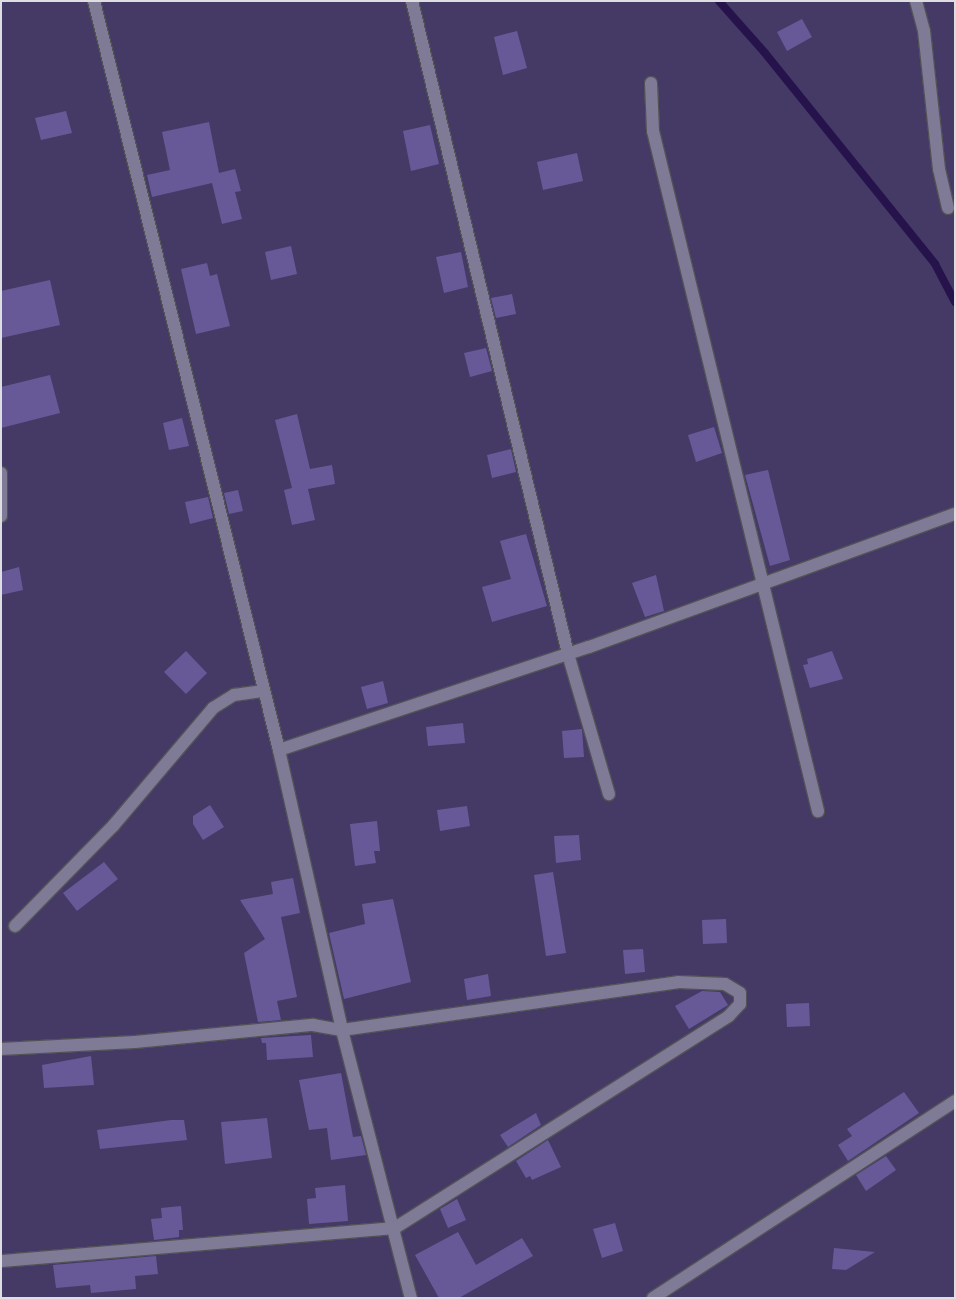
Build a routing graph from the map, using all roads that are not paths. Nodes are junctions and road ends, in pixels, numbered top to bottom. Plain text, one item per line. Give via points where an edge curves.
1 (94, 1) edge
2 (412, 1) edge
3 (916, 1) edge
4 (651, 83) dead end
5 (948, 208) dead end
6 (1, 473) edge
7 (955, 514) edge
8 (1, 516) edge
9 (764, 581) junction
10 (568, 654) junction
11 (264, 691) junction
12 (279, 750) junction
13 (609, 794) dead end
14 (818, 811) dead end
15 (15, 926) dead end
16 (342, 1030) junction
17 (1, 1049) edge
18 (955, 1101) edge
19 (395, 1228) junction
20 (1, 1261) edge
21 (411, 1298) edge
22 (653, 1298) edge

1 - 11 lane
2 - 10 lane
3 - 5 lane via 924,31 934,133
4 - 9 lane via 653,131
6 - 8 lane
7 - 9 lane
9 - 10 lane
9 - 14 lane
10 - 12 lane
10 - 13 lane
11 - 12 lane
11 - 15 lane via 234,695 213,708 113,826
12 - 16 lane
16 - 17 lane via 313,1026
16 - 19 lane
16 - 19 lane via 678,982 724,984 740,993 740,1004 729,1016
18 - 22 lane
19 - 20 lane
19 - 21 lane

